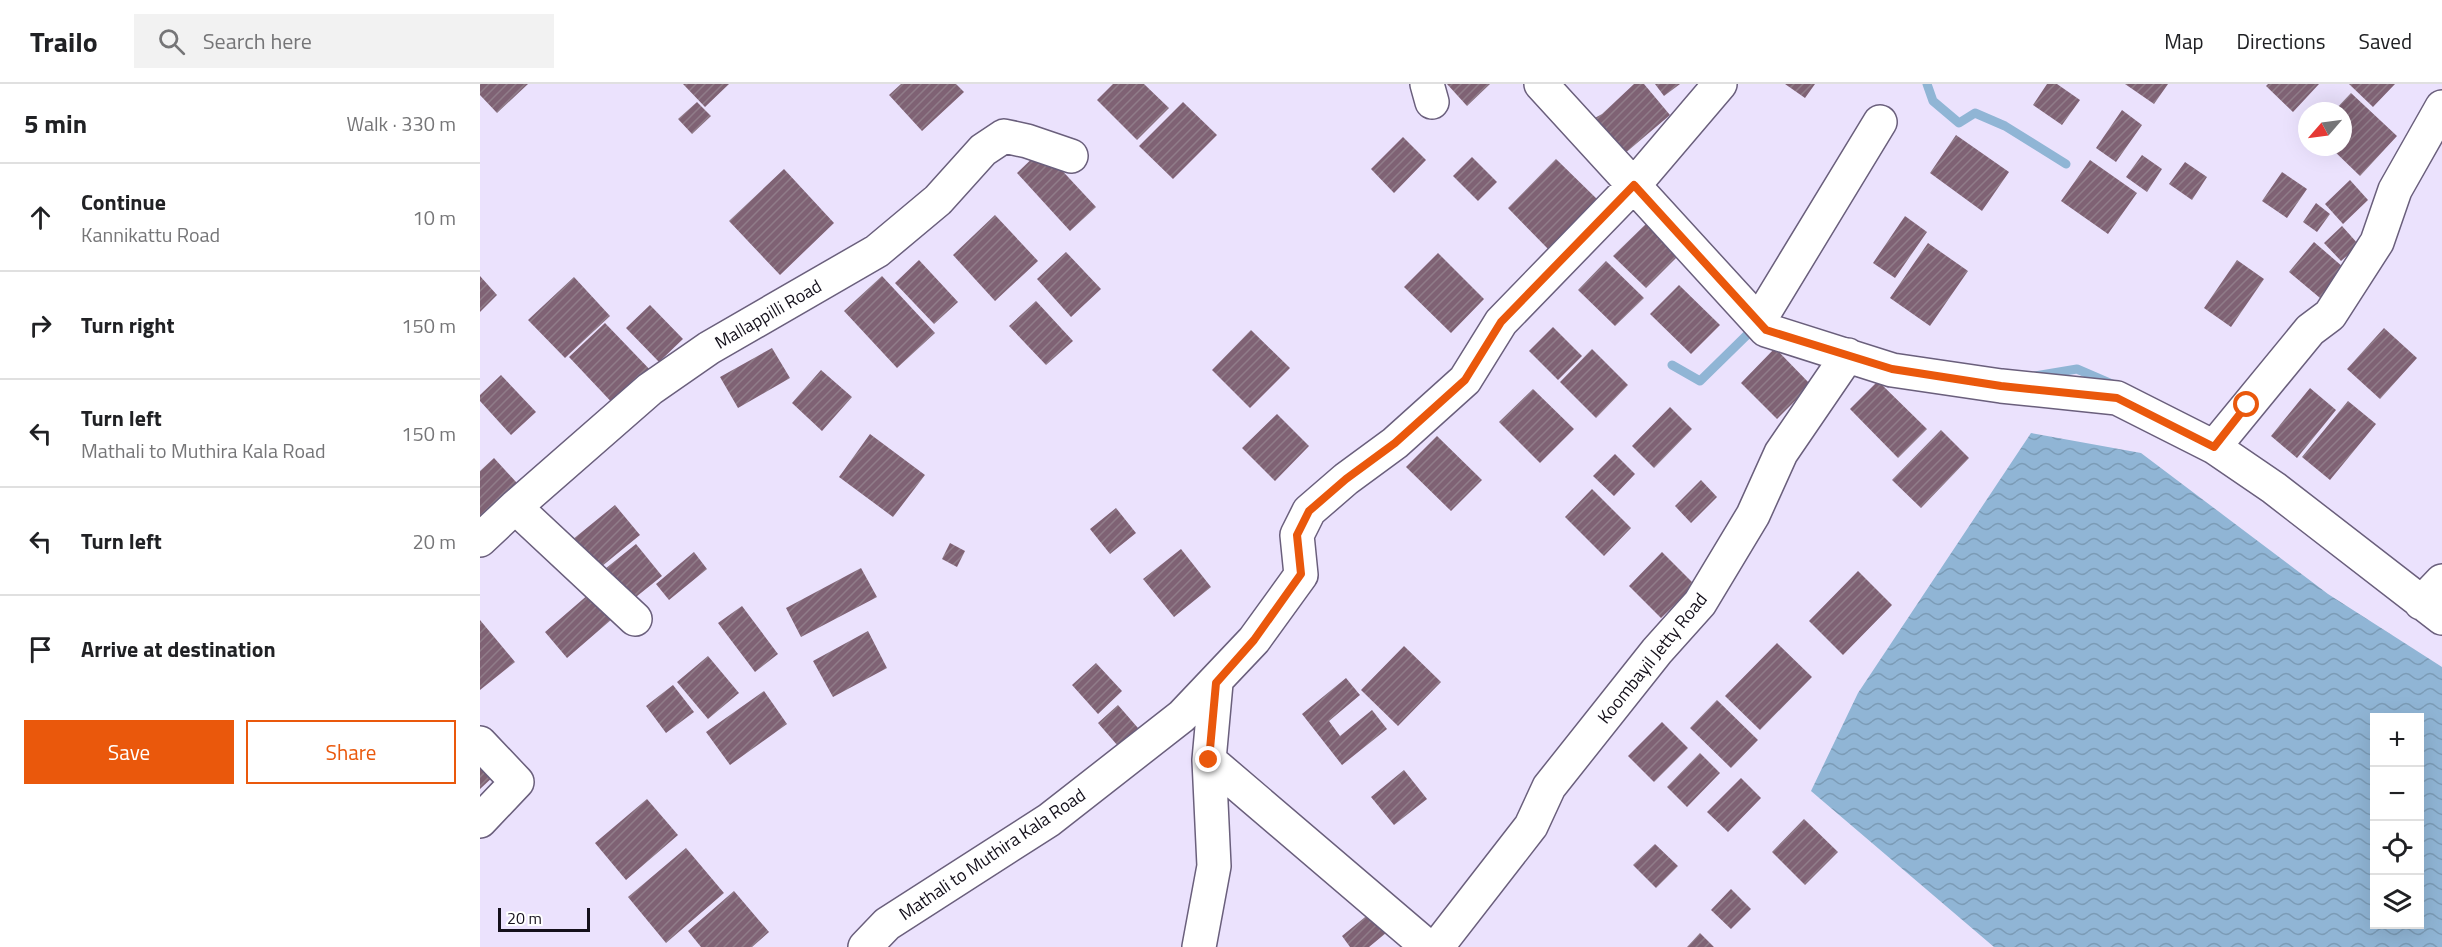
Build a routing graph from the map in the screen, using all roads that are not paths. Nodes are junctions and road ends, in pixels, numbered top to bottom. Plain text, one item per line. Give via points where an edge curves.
1 (1541, 84) edge
2 (1720, 84) edge
3 (2438, 84) edge
4 (2442, 87) edge
5 (2442, 107) edge
6 (1881, 122) dead end
7 (1071, 156) dead end
8 (1634, 185) junction
9 (1759, 321) junction
10 (1848, 355) junction
11 (2214, 447) junction
12 (514, 507) junction
13 (480, 540) edge
14 (2435, 601) edge
15 (635, 619) dead end
16 (1216, 683) junction
17 (480, 743) edge
18 (1209, 760) junction
19 (480, 821) edge
20 (865, 947) edge
21 (1198, 947) edge
22 (1428, 947) edge
23 (1437, 947) edge

1 - 8 street
2 - 8 street, Mathali to Muthira Kala Road
3 - 4 street
5 - 11 street via 2395,190 2377,242 2330,315 2310,330
6 - 9 street
7 - 12 street, Mallappilli Road via 1004,136 983,150 938,200 877,251 709,348 650,389
8 - 9 street
8 - 16 street, Mathali to Muthira Kala Road via 1501,322 1465,380 1395,443 1309,511 1297,535 1301,574 1254,640
9 - 10 street via 1766,330
10 - 11 street via 1892,369 2117,398
10 - 23 street, Koombayil Jetty Road via 1781,453 1754,515 1700,603 1549,787 1531,826
11 - 14 street
12 - 13 street, Mallappilli Road
12 - 15 street
16 - 18 street
16 - 20 street, Mathali to Muthira Kala Road via 1182,716 1049,820 887,924
17 - 19 street via 517,782
18 - 21 street via 1214,866
18 - 22 street

